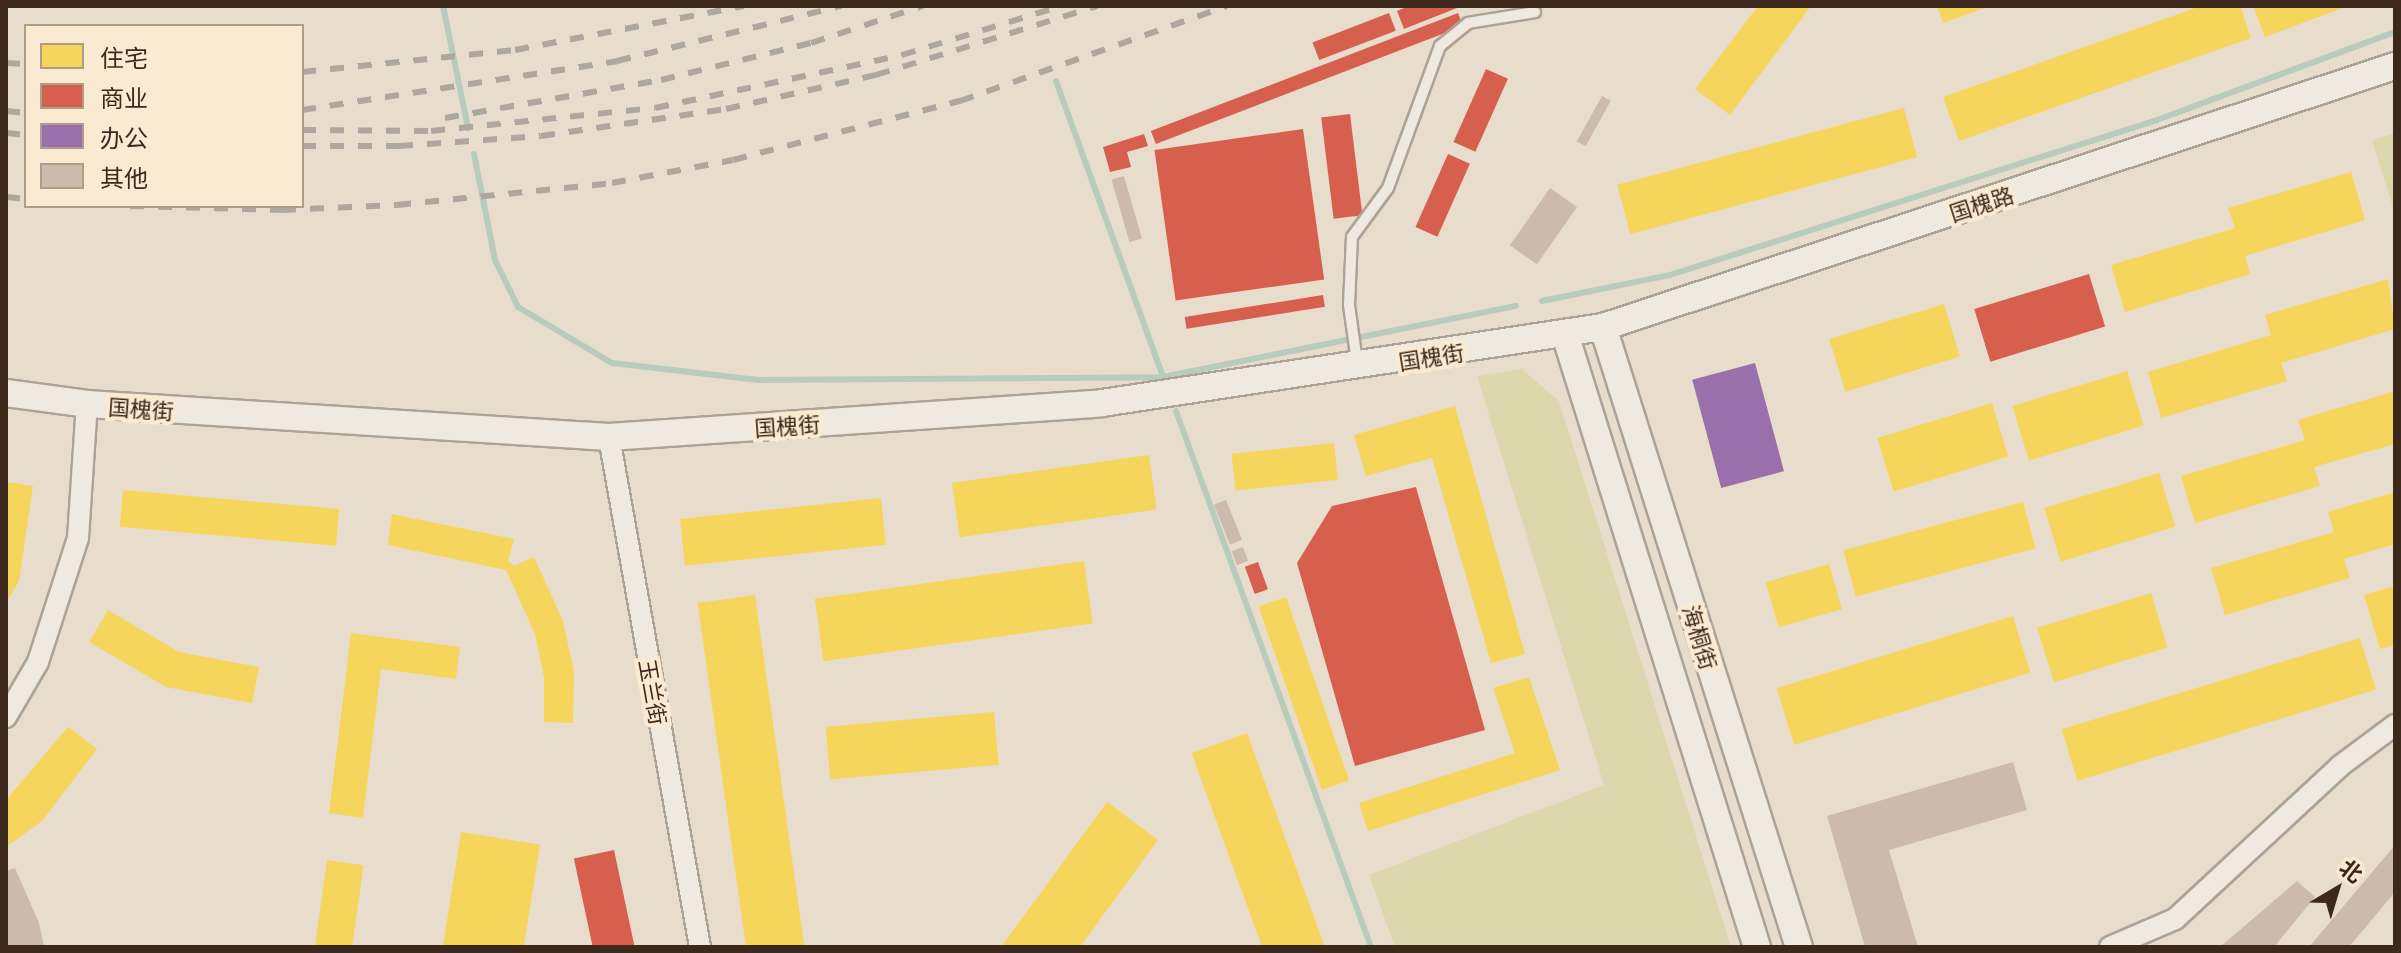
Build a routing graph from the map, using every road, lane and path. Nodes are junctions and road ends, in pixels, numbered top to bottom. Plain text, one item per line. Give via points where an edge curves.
1 (1535, 12) dead end
2 (2395, 66) edge
3 (1603, 327) junction
4 (1565, 334) junction
5 (1356, 357) junction
6 (6, 393) edge
7 (87, 404) junction
8 (609, 437) junction
9 (6, 717) edge
10 (2395, 725) edge
11 (2120, 945) edge
12 (700, 947) edge
13 (1757, 947) edge
14 (1799, 947) edge

1 - 5 lane via 1468,23 1440,46 1388,188 1352,237
2 - 3 street, 国槐路
3 - 4 street, 国槐路
3 - 14 street, 海桐街
4 - 5 street, 国槐街
4 - 13 street, 海桐街
5 - 8 street, 国槐街 via 1102,403
6 - 7 street, 国槐街
7 - 8 street, 国槐街
7 - 9 street via 78,538 38,662
8 - 12 street, 玉兰街
10 - 11 street via 2340,766 2175,919

